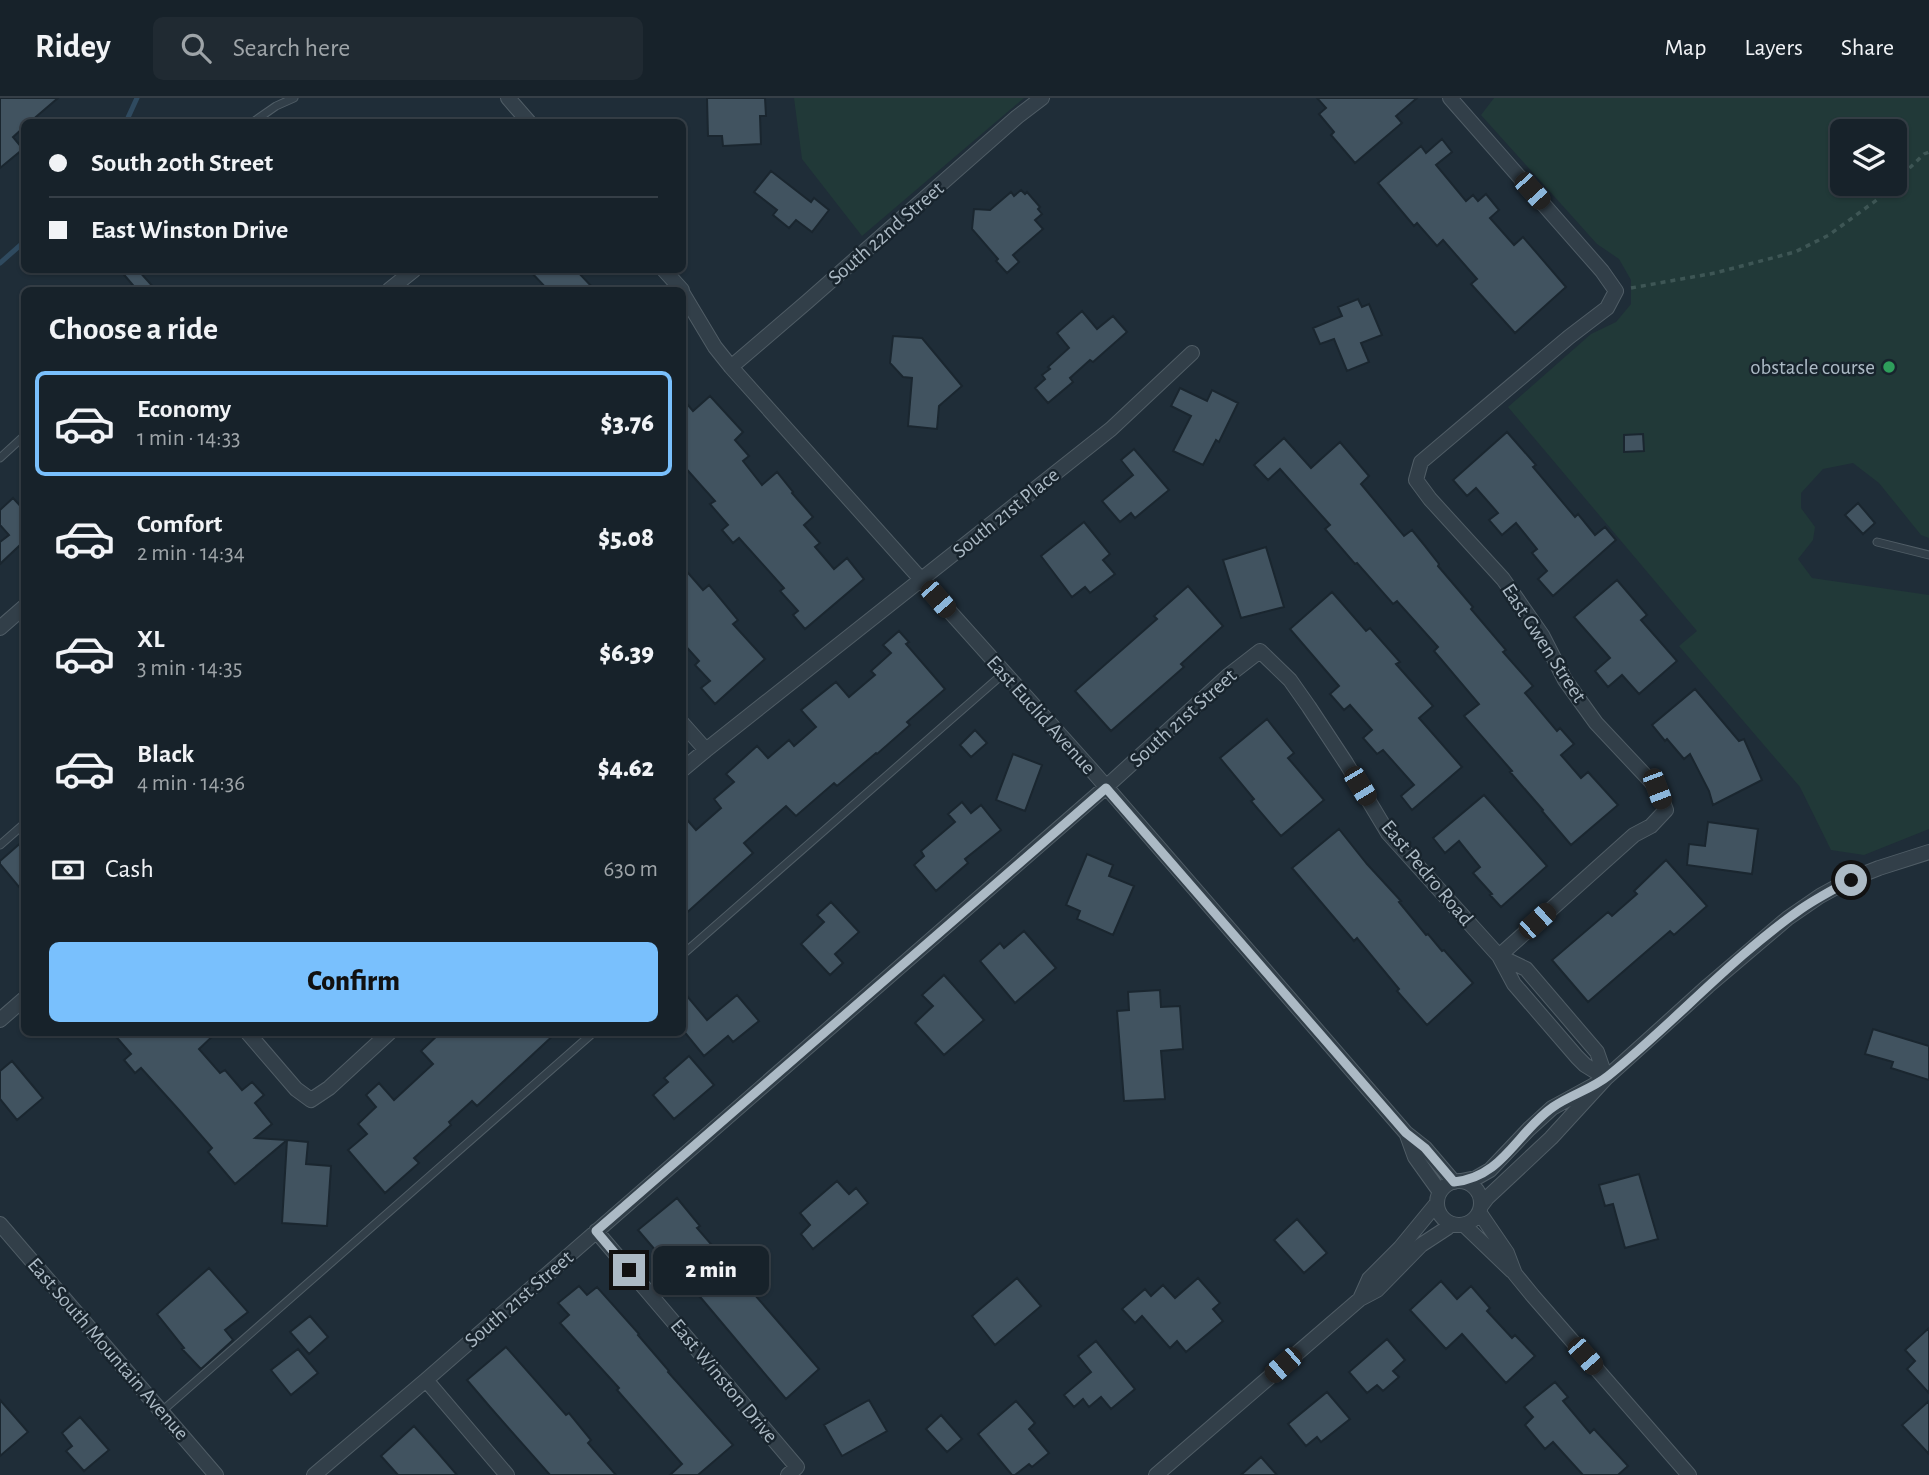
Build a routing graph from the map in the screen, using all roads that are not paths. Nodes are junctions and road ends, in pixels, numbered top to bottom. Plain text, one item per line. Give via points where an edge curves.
1 (294, 98) edge
2 (508, 98) edge
3 (1042, 98) edge
4 (1450, 98) edge
5 (257, 119) edge
6 (526, 119) edge
7 (410, 273) edge
8 (667, 273) edge
9 (393, 287) edge
10 (679, 287) edge
11 (686, 298) edge
12 (1192, 353) dead end
13 (730, 367) junction
14 (21, 439) edge
15 (0, 457) edge
16 (1877, 542) dead end
17 (1929, 555) edge
18 (922, 580) junction
19 (21, 610) edge
20 (0, 628) edge
21 (1260, 651) joint
22 (1004, 673) junction
23 (686, 728) edge
24 (706, 750) junction
25 (686, 767) edge
26 (1106, 788) junction
27 (21, 827) edge
28 (0, 845) edge
29 (1929, 852) edge
30 (686, 951) edge
31 (1499, 956) junction
32 (21, 1002) edge
33 (0, 1020) edge
34 (250, 1036) edge
35 (386, 1036) edge
36 (589, 1036) edge
37 (1606, 1078) junction
38 (1406, 1133) junction
39 (1457, 1182) junction
40 (1439, 1197) junction
41 (1480, 1209) junction
42 (0, 1224) edge
43 (1458, 1224) junction
44 (596, 1231) junction
45 (1516, 1273) junction
46 (1360, 1298) junction
47 (426, 1380) junction
48 (162, 1412) junction
49 (1172, 1470) edge
50 (792, 1471) edge
51 (216, 1475) edge
52 (314, 1475) edge
53 (507, 1475) edge
54 (1156, 1475) edge
55 (1689, 1475) edge

1 - 5 lane
2 - 6 street
3 - 13 street, South 22nd Street
4 - 31 street, East Gwen Street via 1616,291 1607,308 1420,462 1416,480 1503,579 1542,635 1565,680 1596,723 1657,789 1666,810
7 - 9 street
8 - 10 street, East Euclid Avenue
11 - 13 street, East Euclid Avenue
12 - 18 street, South 21st Place via 1111,429
13 - 18 street, East Euclid Avenue
14 - 15 lane
16 - 17 lane
18 - 22 street, East Euclid Avenue
18 - 24 street, South 21st Place
19 - 20 street
21 - 26 street, South 21st Street
21 - 31 street, East Pedro Road via 1290,680 1388,833
22 - 26 street, East Euclid Avenue
22 - 30 lane
23 - 24 street
24 - 25 street, South 21st Place
26 - 38 street, East Euclid Avenue
26 - 44 street, South 21st Street
27 - 28 lane
29 - 37 street via 1869,872 1802,908
31 - 37 street, East Pedro Road via 1514,984 1577,1057
32 - 33 street
34 - 35 street via 311,1100
36 - 48 lane
37 - 39 street via 1552,1108 1490,1170
37 - 41 street
38 - 39 street, East Euclid Avenue
38 - 40 street, East Euclid Avenue
39 - 40 street via 1444,1188
39 - 41 street via 1468,1183 1478,1192
40 - 43 street via 1441,1215
40 - 46 street via 1369,1279
41 - 43 street via 1475,1218
41 - 45 street
42 - 48 street, East South Mountain Avenue
43 - 45 street via 1473,1231
43 - 46 street via 1421,1245 1377,1290
44 - 47 street, South 21st Street
44 - 50 street, East Winston Drive
45 - 55 street
46 - 49 street
47 - 52 street, South 21st Street
47 - 53 street
48 - 51 street, East South Mountain Avenue
49 - 54 street

